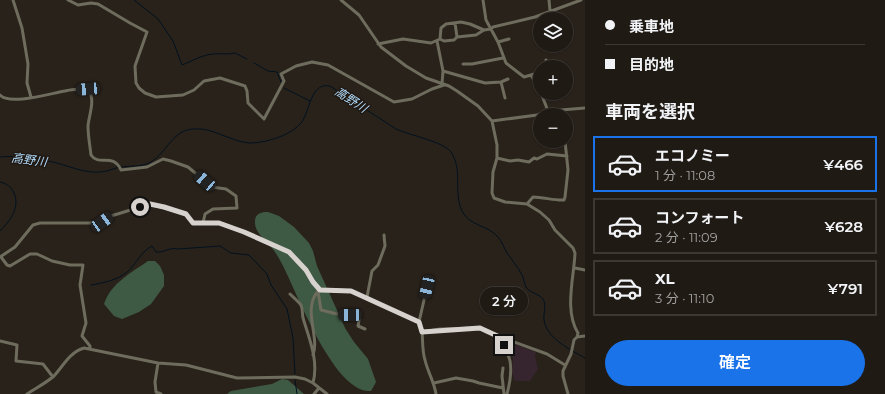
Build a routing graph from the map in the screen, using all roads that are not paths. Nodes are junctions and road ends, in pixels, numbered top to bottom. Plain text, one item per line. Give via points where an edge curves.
1 (13, 0) edge
2 (68, 0) edge
3 (340, 0) edge
4 (483, 0) edge
5 (549, 0) edge
6 (581, 0) edge
7 (550, 11) junction
8 (455, 23) junction
9 (491, 29) junction
10 (484, 30) junction
11 (457, 37) junction
12 (509, 39) dead end
13 (438, 40) junction
14 (498, 42) junction
15 (378, 44) junction
16 (504, 58) junction
17 (462, 64) dead end
18 (443, 70) junction
19 (531, 75) joint
20 (508, 79) dead end
21 (533, 79) edge
22 (501, 82) junction
23 (443, 84) junction
24 (0, 95) edge
25 (31, 97) junction
26 (506, 98) dead end
27 (585, 108) edge
28 (573, 109) edge
29 (533, 116) edge
30 (492, 121) junction
31 (566, 148) edge
32 (567, 156) junction
33 (497, 158) junction
34 (527, 204) junction
35 (203, 223) junction
36 (384, 235) dead end
37 (1, 257) edge
38 (575, 268) junction
39 (585, 270) edge
40 (427, 287) dead end
41 (319, 291) junction
42 (290, 294) dead end
43 (367, 297) junction
44 (419, 322) junction
45 (365, 329) dead end
46 (422, 332) junction
47 (585, 336) edge
48 (577, 337) junction
49 (506, 340) junction
50 (0, 341) edge
51 (90, 350) junction
52 (313, 355) junction
53 (158, 363) junction
54 (565, 365) junction
55 (503, 368) dead end
56 (53, 377) junction
57 (313, 383) junction
58 (434, 383) junction
59 (320, 388) junction
60 (503, 388) junction
61 (27, 394) edge
62 (161, 394) edge
63 (314, 394) edge
64 (326, 394) edge
65 (436, 394) edge
66 (504, 394) edge
67 (508, 394) edge
68 (568, 394) edge

1 - 25 street via 22,28 28,64 27,83
2 - 23 street via 78,5 98,4 147,32 135,66 136,83 145,93 156,97 183,95 204,81 220,78 245,86 248,103 264,119 284,81 281,74 296,66 312,62 328,64 394,102 412,99
3 - 15 street via 359,15
4 - 9 street via 486,20
5 - 7 street
6 - 7 street
7 - 9 street
8 - 10 street via 470,24
8 - 11 street
8 - 13 street via 441,26
9 - 10 street
9 - 14 street
10 - 11 street via 476,35
11 - 13 street via 454,40
12 - 14 street
13 - 15 street via 431,43 404,39
13 - 18 street
14 - 16 street
15 - 23 street via 406,66 426,78
16 - 17 street
16 - 19 street via 506,63 524,77
18 - 22 street via 485,83
18 - 23 street
19 - 21 street
20 - 22 street
22 - 26 street
23 - 30 street via 478,106
24 - 25 street via 9,100
25 - 35 street via 88,89 92,99 88,128 92,158 113,160 121,170 147,167 163,159 171,161 188,167 212,187 226,189 236,196 237,208 213,209 205,214
27 - 28 street
29 - 30 street
30 - 33 street
31 - 32 street
32 - 33 street via 547,154 530,162 510,162
32 - 34 street via 564,200 533,197
33 - 34 street via 493,172 494,198
34 - 38 street via 550,220 555,230 573,248
35 - 37 street via 193,223 186,214 150,204 111,216 102,222 33,225 16,246
35 - 41 street via 219,223 289,252 306,270
36 - 43 street via 385,246 378,265 372,271
37 - 51 street via 10,266 30,254 70,265 83,265 80,285 86,324 82,336
38 - 39 street
38 - 48 street via 571,301
40 - 44 street
41 - 43 street via 345,290
41 - 45 street via 321,310 341,315 360,315 358,326
41 - 52 street via 312,304 315,349
42 - 52 street via 303,310 302,317
43 - 44 street
44 - 46 street
46 - 49 street via 480,328
46 - 58 street via 425,362
47 - 48 street
48 - 54 street
49 - 54 street via 547,354
49 - 67 street via 504,345 511,370
50 - 56 street via 17,345 16,361 43,364
51 - 53 street
51 - 56 street via 78,350
52 - 57 street
53 - 57 street via 186,365 237,378 295,377
53 - 62 street via 155,382 156,392
54 - 68 street via 563,376
55 - 60 street
56 - 61 street
57 - 59 street
58 - 60 street via 456,378
58 - 65 street
59 - 63 street
59 - 64 street
60 - 66 street

